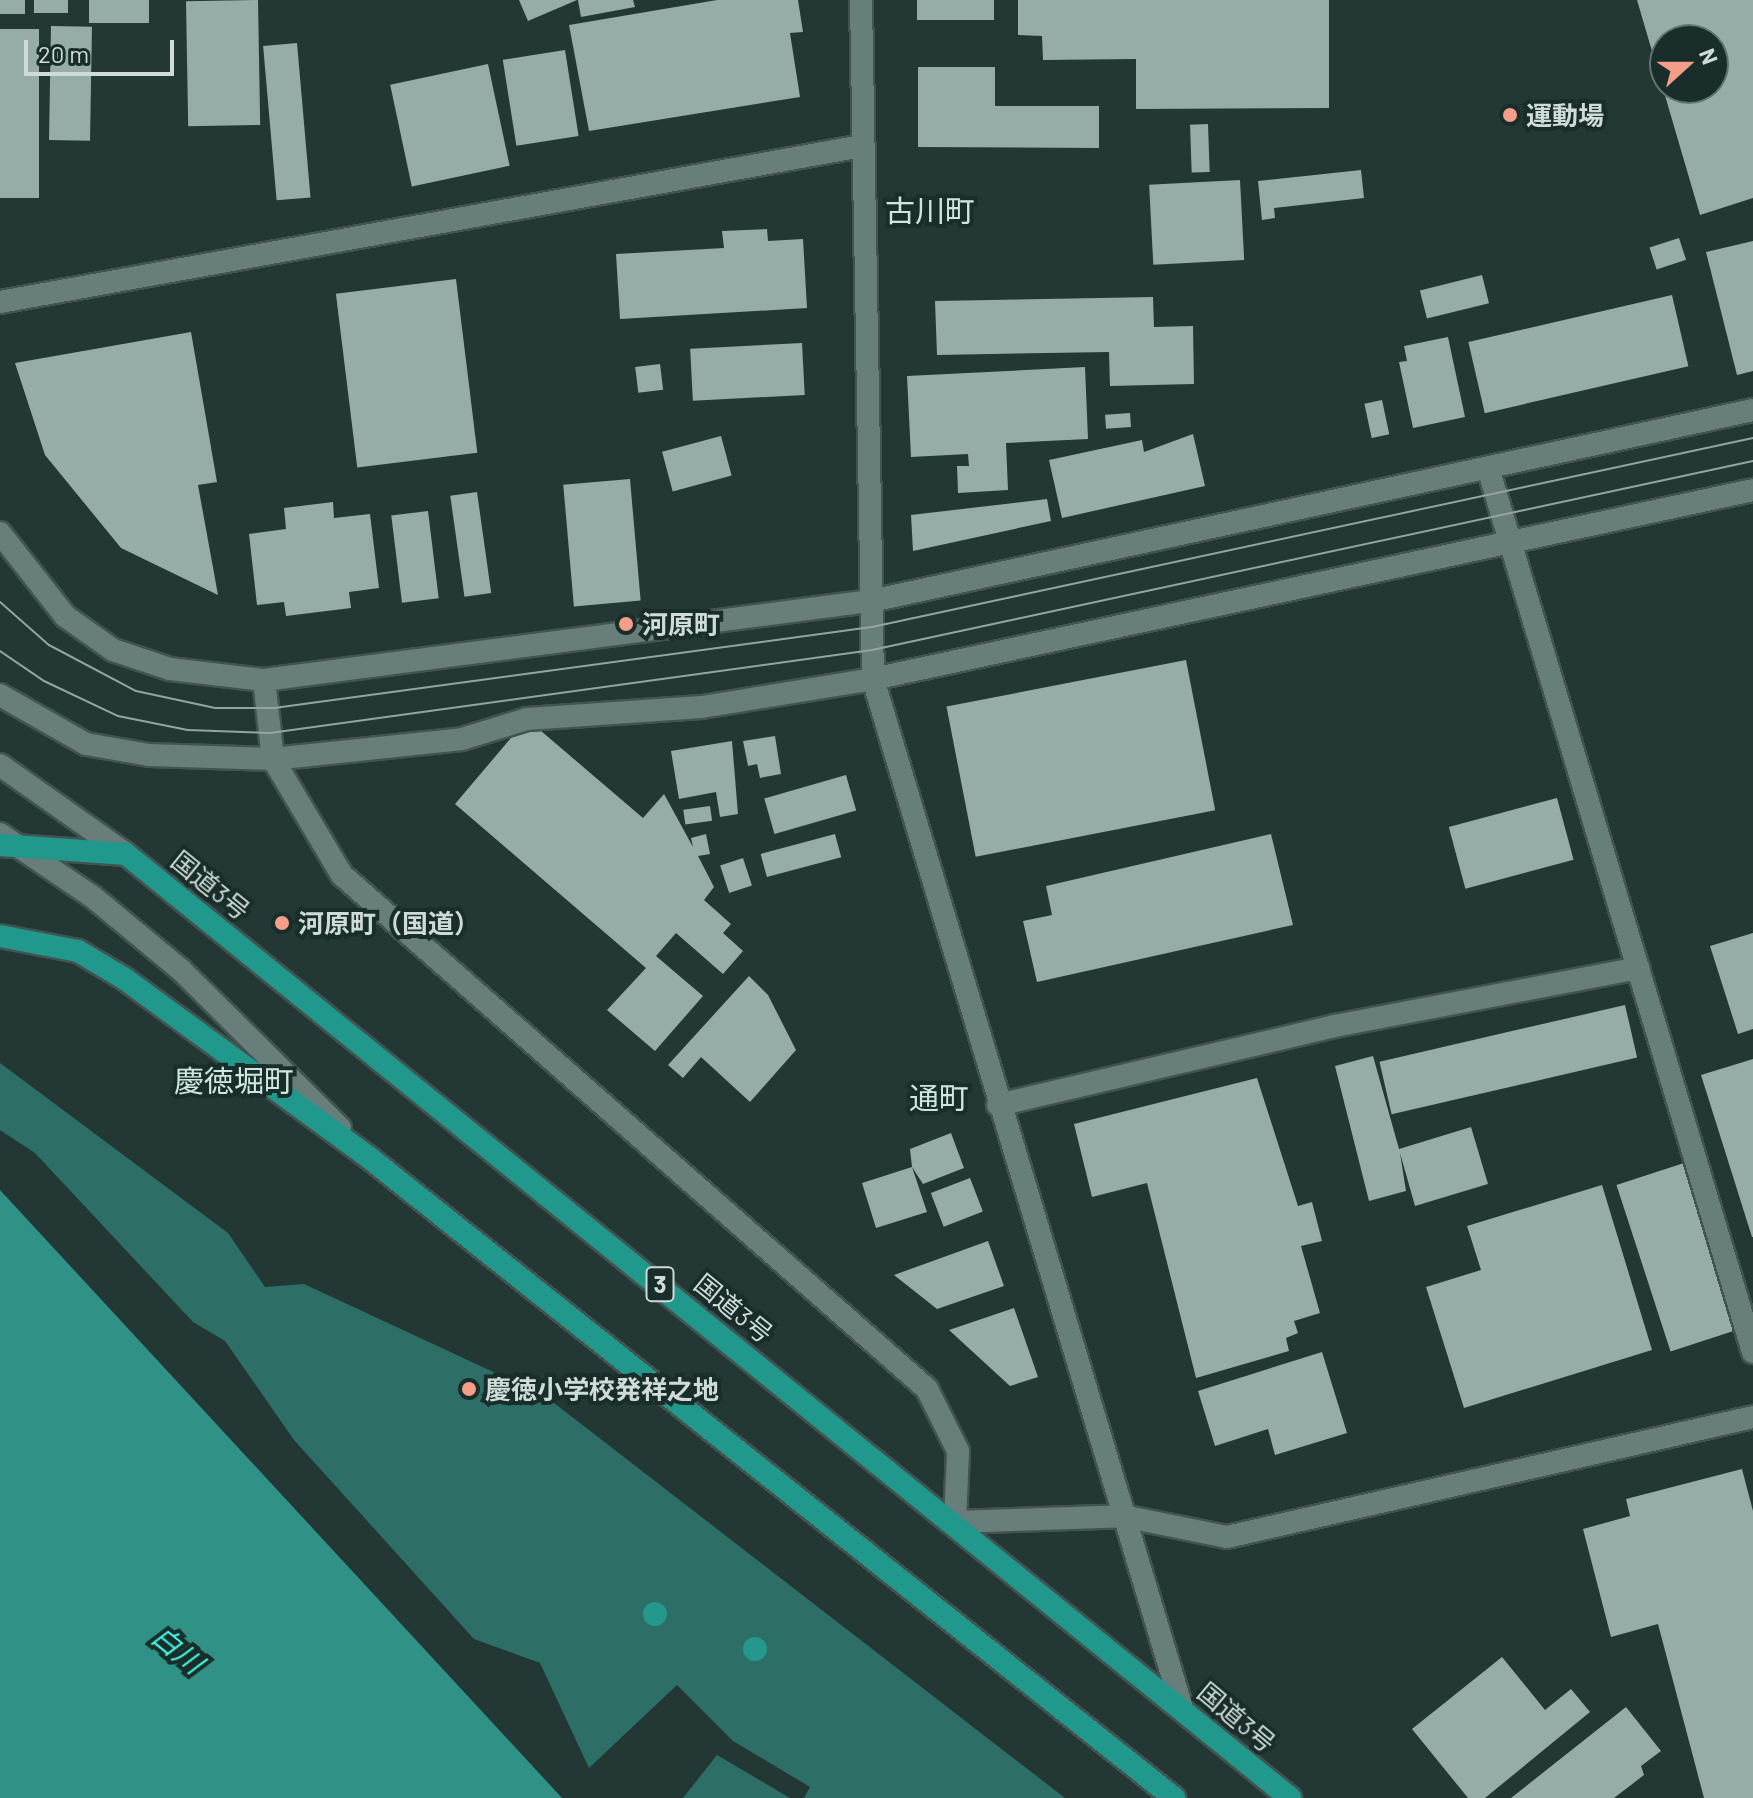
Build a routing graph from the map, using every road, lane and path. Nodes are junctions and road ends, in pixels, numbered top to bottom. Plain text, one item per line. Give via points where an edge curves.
1 (861, 0) edge
2 (862, 146) junction
3 (0, 302) edge
4 (1753, 410) edge
5 (1488, 468) junction
6 (1753, 490) edge
7 (0, 533) edge
8 (1511, 543) junction
9 (871, 601) junction
10 (873, 679) junction
11 (264, 680) junction
12 (0, 695) edge
13 (273, 759) junction
14 (0, 765) edge
15 (4, 840) edge
16 (126, 854) junction
17 (0, 936) edge
18 (1639, 968) junction
19 (998, 1105) junction
20 (372, 1160) junction
21 (1753, 1352) edge
22 (1753, 1417) edge
23 (1123, 1516) junction
24 (955, 1522) junction
25 (1182, 1708) junction
26 (1174, 1798) edge
27 (1290, 1798) edge

1 - 2 street
2 - 3 street
2 - 9 street
4 - 5 street
5 - 8 street
5 - 9 street
6 - 8 street
7 - 11 street via 65,616 113,650 170,669
8 - 10 street
8 - 18 street
9 - 10 street
9 - 11 street
10 - 13 street via 702,707 527,719 462,739
10 - 19 street
11 - 13 street
12 - 13 street via 86,744 149,755
13 - 24 street via 342,875 927,1389 950,1426 958,1451
14 - 16 street
15 - 16 highway
15 - 20 street via 93,897 181,970
16 - 24 highway, 国道3号 / 3
17 - 20 highway via 78,951 125,979
18 - 19 street via 1335,1026
18 - 21 street
19 - 23 street
20 - 26 highway
22 - 23 street via 1227,1537
23 - 24 street
23 - 25 street
24 - 25 highway, 国道3号 / 3
25 - 27 highway, 国道3号 / 3

